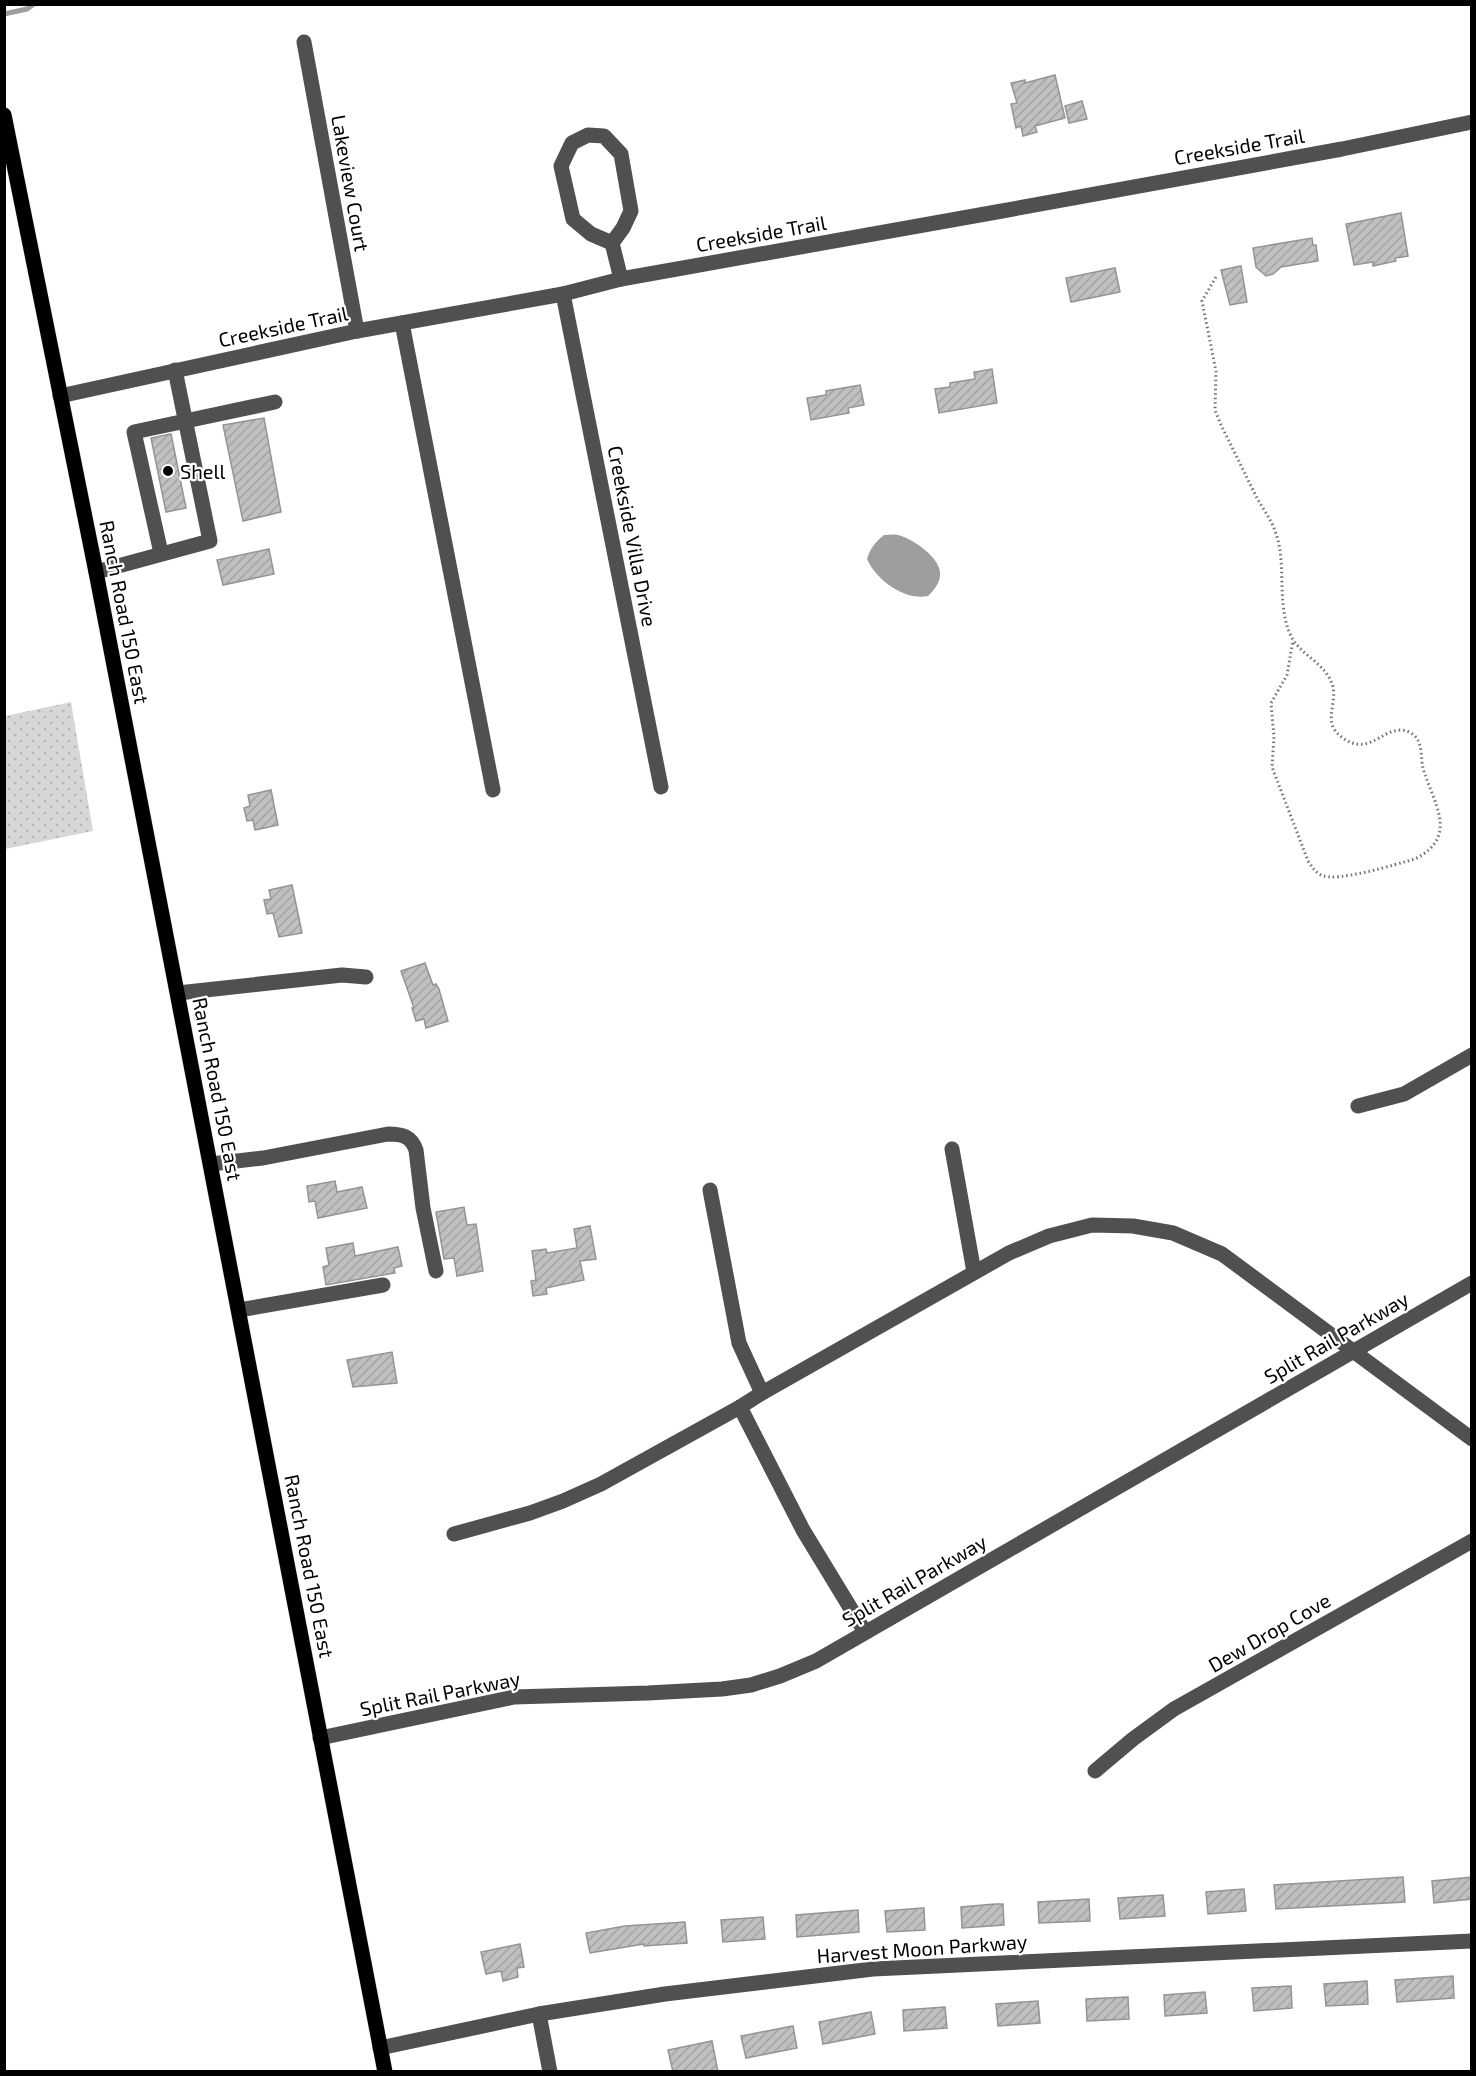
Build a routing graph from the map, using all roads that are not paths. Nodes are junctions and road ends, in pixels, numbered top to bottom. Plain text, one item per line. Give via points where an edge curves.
1 (304, 42) dead end
2 (4, 115) edge
3 (1472, 122) edge
4 (612, 243) junction
5 (621, 279) junction
6 (563, 294) junction
7 (402, 323) junction
8 (357, 331) junction
9 (175, 370) junction
10 (60, 396) junction
11 (275, 402) dead end
12 (184, 422) junction
13 (161, 553) junction
14 (96, 572) junction
15 (661, 787) dead end
16 (493, 790) dead end
17 (366, 977) dead end
18 (178, 993) junction
19 (1472, 1055) edge
20 (1359, 1106) dead end
21 (952, 1149) dead end
22 (211, 1164) junction
23 (710, 1190) dead end
24 (435, 1271) dead end
25 (974, 1272) junction
26 (1472, 1283) edge
27 (384, 1285) dead end
28 (239, 1310) junction
29 (1354, 1351) junction
30 (762, 1393) junction
31 (740, 1407) junction
32 (1472, 1439) edge
33 (454, 1534) dead end
34 (1472, 1540) edge
35 (865, 1632) junction
36 (320, 1738) junction
37 (1095, 1771) dead end
38 (1472, 1941) edge
39 (539, 2014) junction
40 (380, 2048) junction
41 (385, 2072) edge
42 (550, 2072) edge

1 - 8 street, Lakeview Court
2 - 10 main road, Ranch Road 150 East
3 - 5 street, Creekside Trail
4 - 4 street via 591,234 573,219 561,166 572,143 588,135 604,136 621,154 631,211
4 - 5 street
5 - 6 street, Creekside Trail
6 - 7 street, Creekside Trail
6 - 15 street, Creekside Villa Drive
7 - 8 street, Creekside Trail
7 - 16 street
8 - 9 street, Creekside Trail
9 - 10 street, Creekside Trail
9 - 12 street
10 - 14 main road, Ranch Road 150 East
11 - 12 street
12 - 13 street via 210,541
12 - 13 street via 134,432
13 - 14 street
14 - 18 main road, Ranch Road 150 East
17 - 18 street via 342,975
18 - 22 main road, Ranch Road 150 East
19 - 20 street via 1404,1094
21 - 25 street
22 - 24 street via 388,1134 407,1137 416,1150
22 - 28 main road, Ranch Road 150 East
23 - 30 street via 739,1343
25 - 29 street via 1049,1236 1092,1226 1133,1226 1173,1233 1222,1254
25 - 30 street
26 - 29 street, Split Rail Parkway
27 - 28 street
28 - 36 main road, Ranch Road 150 East
29 - 32 street
29 - 35 street, Split Rail Parkway
30 - 31 street
31 - 33 street via 572,1497
31 - 35 street via 803,1530
34 - 37 street, Dew Drop Cove via 1174,1710
35 - 36 street, Split Rail Parkway via 816,1660 751,1685 648,1694 514,1697
36 - 40 main road, Ranch Road 150 East
38 - 39 street, Harvest Moon Parkway via 873,1969
39 - 40 street, Harvest Moon Parkway
39 - 42 street
40 - 41 main road, Ranch Road 150 East

